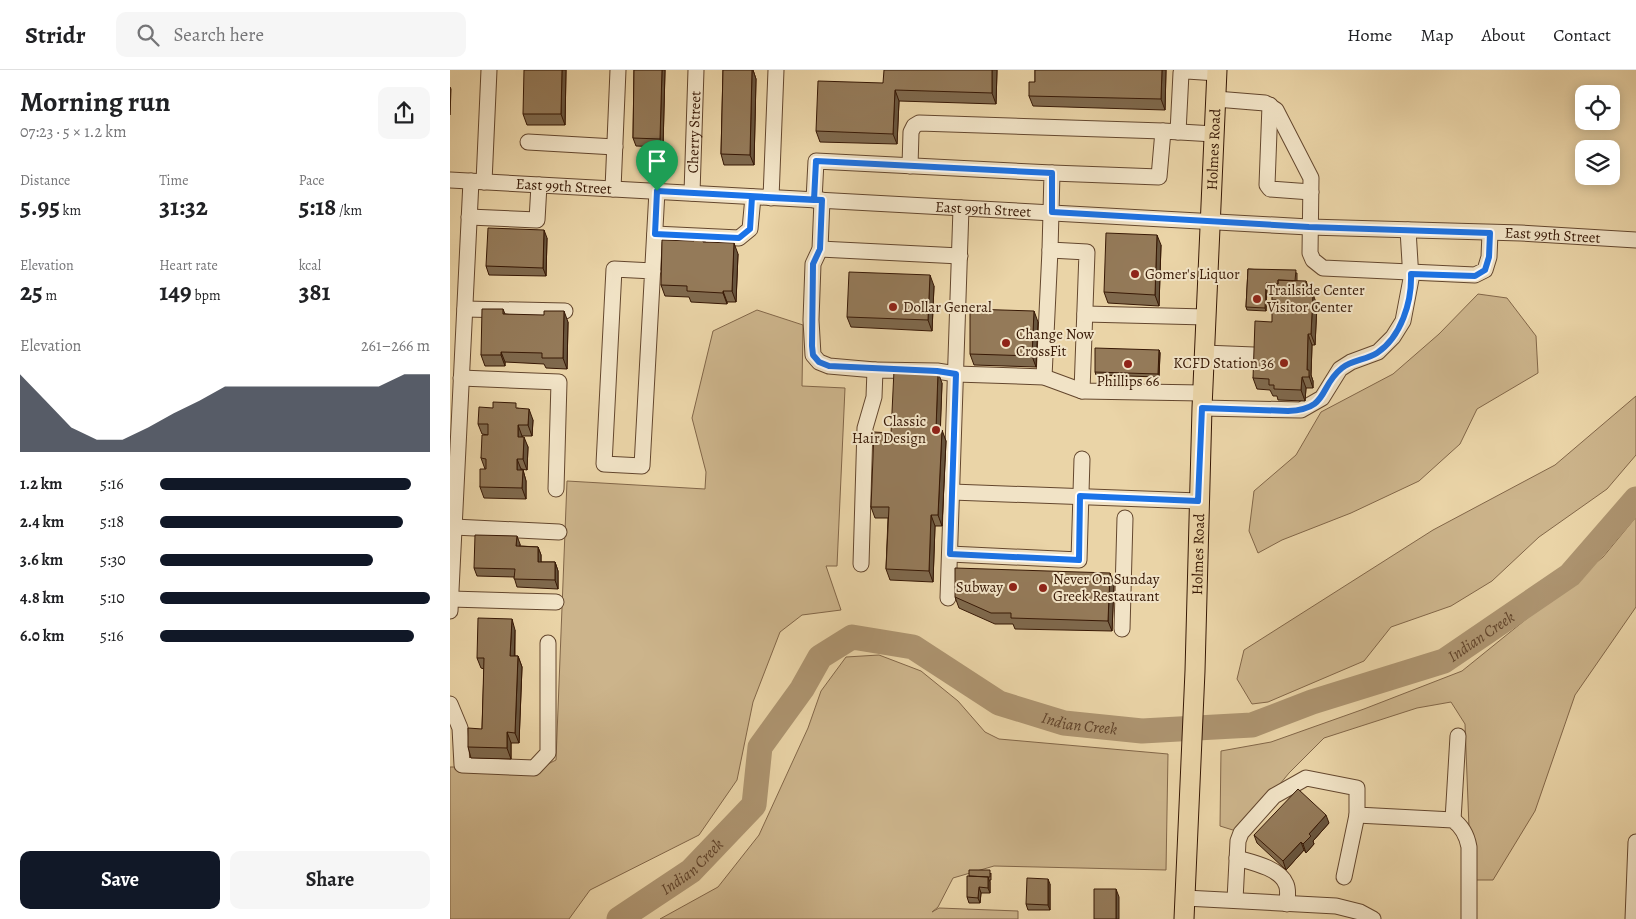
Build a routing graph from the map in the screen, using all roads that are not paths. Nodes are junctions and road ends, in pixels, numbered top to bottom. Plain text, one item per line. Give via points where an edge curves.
1 (489, 70) edge
2 (618, 70) edge
3 (696, 70) edge
4 (776, 70) edge
5 (1217, 71) edge
6 (1216, 99) junction
7 (1270, 105) junction
8 (1170, 131) junction
9 (1214, 134) junction
10 (528, 142) dead end
11 (615, 147) junction
12 (910, 166) junction
13 (1052, 173) junction
14 (450, 180) edge
15 (477, 182) junction
16 (540, 185) junction
17 (613, 189) junction
18 (657, 191) junction
19 (1311, 192) junction
20 (692, 193) junction
21 (752, 197) junction
22 (771, 198) junction
23 (818, 200) junction
24 (961, 208) junction
25 (1052, 212) junction
26 (469, 217) junction
27 (1211, 221) junction
28 (1309, 227) junction
29 (1408, 230) junction
30 (1490, 233) junction
31 (655, 234) junction
32 (1636, 240) edge
33 (820, 249) junction
34 (1050, 250) junction
35 (960, 256) junction
36 (653, 271) junction
37 (1411, 274) junction
38 (465, 309) junction
39 (565, 311) edge
40 (1085, 314) junction
41 (1206, 317) junction
42 (1204, 353) junction
43 (1254, 355) edge
44 (875, 370) junction
45 (956, 374) junction
46 (1044, 377) junction
47 (461, 378) junction
48 (1082, 391) junction
49 (1202, 401) junction
50 (1082, 459) dead end
51 (556, 488) dead end
52 (952, 492) junction
53 (1080, 496) junction
54 (1198, 501) junction
55 (1125, 518) dead end
56 (454, 527) junction
57 (559, 532) dead end
58 (950, 554) junction
59 (861, 564) dead end
60 (948, 598) dead end
61 (450, 599) edge
62 (556, 602) dead end
63 (450, 611) edge
64 (1122, 629) dead end
65 (548, 643) dead end
66 (450, 704) edge
67 (1458, 736) dead end
68 (1357, 815) junction
69 (1453, 820) junction
70 (1636, 842) edge
71 (1237, 858) junction
72 (1344, 877) dead end
73 (1185, 898) junction
74 (1235, 900) junction
75 (1287, 904) junction
76 (1184, 919) edge
77 (1373, 919) edge
78 (1469, 919) edge
79 (1633, 919) edge

1 - 15 street
2 - 11 street
3 - 20 street, Cherry Street
4 - 22 street
5 - 6 main road, Holmes Road
5 - 8 street via 1181,74
6 - 7 street
6 - 9 main road, Holmes Road
7 - 19 street via 1276,110 1309,171
7 - 19 street via 1267,185 1270,189
8 - 9 street
8 - 12 street via 919,123 911,132
8 - 13 street via 1160,177
9 - 27 main road, Holmes Road
10 - 11 street
11 - 17 street
12 - 13 street
12 - 23 street via 816,161
13 - 25 street
14 - 15 street, East 99th Street
15 - 16 street, East 99th Street
15 - 26 street
16 - 17 street, East 99th Street
16 - 26 street via 537,220
17 - 18 street, East 99th Street
18 - 20 street, East 99th Street
18 - 31 street
19 - 28 street
20 - 21 street, East 99th Street
21 - 22 street, East 99th Street
21 - 31 street via 750,229 739,238
22 - 23 street, East 99th Street
23 - 24 street, East 99th Street
23 - 33 street
24 - 25 street, East 99th Street
24 - 35 street
25 - 27 street, East 99th Street
25 - 34 street
26 - 38 street
27 - 28 street, East 99th Street
27 - 41 main road, Holmes Road
28 - 29 street, East 99th Street
28 - 37 street via 1310,253 1323,268
29 - 30 street, East 99th Street
29 - 37 street
30 - 32 street, East 99th Street
30 - 37 street via 1485,270 1475,276
31 - 36 street
33 - 35 street
33 - 44 street via 813,264 813,355 829,366
34 - 40 street via 1087,252
34 - 46 street
35 - 45 street
36 - 36 street via 642,466 604,464 614,269
37 - 49 street via 1403,321 1393,338 1378,352 1340,369 1322,398 1311,406 1288,411
38 - 39 street
38 - 47 street
40 - 41 street
40 - 48 street
41 - 42 main road, Holmes Road
42 - 43 street
42 - 49 main road, Holmes Road
44 - 45 street
44 - 59 street via 874,398 865,428
45 - 46 street
45 - 52 street
46 - 48 street
47 - 51 street via 559,382
47 - 56 street
48 - 49 street
49 - 54 main road, Holmes Road
50 - 53 street
52 - 53 street
52 - 58 street
53 - 54 street
53 - 58 street via 1079,560
54 - 73 main road, Holmes Road via 1195,671
55 - 64 street
56 - 57 street
56 - 61 street
58 - 60 street
61 - 62 street
61 - 63 street
65 - 66 street via 548,753 534,768 462,766 460,728
67 - 69 street
68 - 69 street
68 - 71 street via 1357,788 1306,778 1274,796 1241,833
68 - 72 street
69 - 78 street via 1464,832 1469,847
70 - 79 street
71 - 74 street
71 - 75 street via 1260,864 1284,880
73 - 74 street
73 - 76 main road, Holmes Road
74 - 75 street
75 - 77 street via 1336,906

